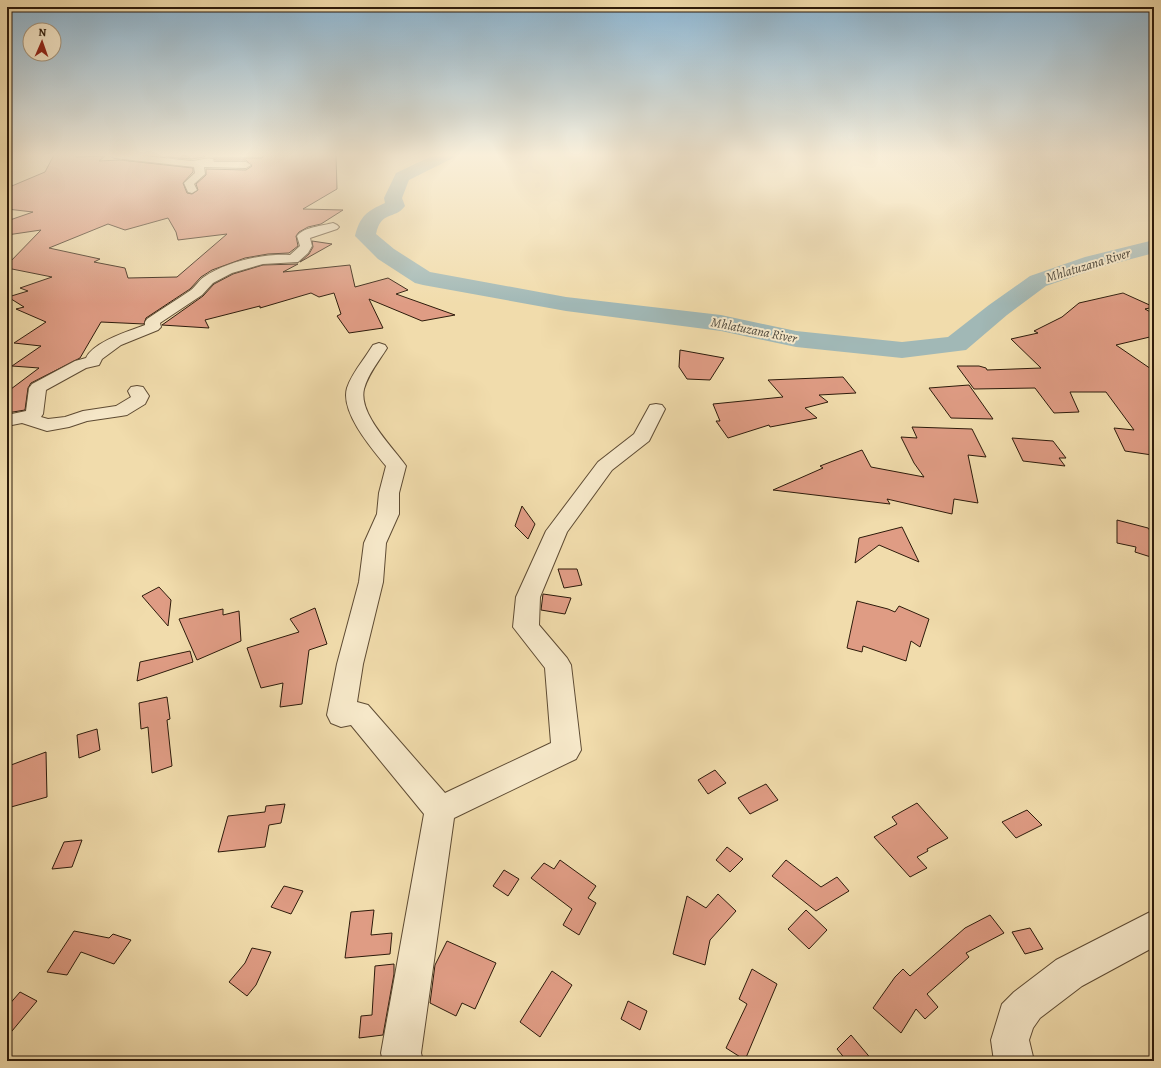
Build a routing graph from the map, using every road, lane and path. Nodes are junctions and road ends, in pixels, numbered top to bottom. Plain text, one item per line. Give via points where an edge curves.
1 (333, 227) dead end
2 (379, 348) dead end
3 (137, 391) dead end
4 (656, 409) dead end
5 (15, 419) edge
6 (440, 810) junction
7 (1154, 928) edge
8 (403, 1061) edge
9 (1014, 1061) edge

1 - 5 street via 303,236 306,246 293,259 262,260 227,270 208,280 197,292 152,322 153,328 115,342 94,357 93,362 81,364 38,388 34,414
2 - 6 street via 355,391 358,412 396,466 389,493 388,514 375,543 371,582 350,664 341,715 358,713
3 - 5 street via 139,400 121,411 83,416 69,422 47,425
4 - 6 street via 642,437 605,466 556,531 528,597 526,628 558,665 566,750
6 - 8 street via 401,1053
7 - 9 street via 1069,973 1027,1005 1016,1018 1010,1040

